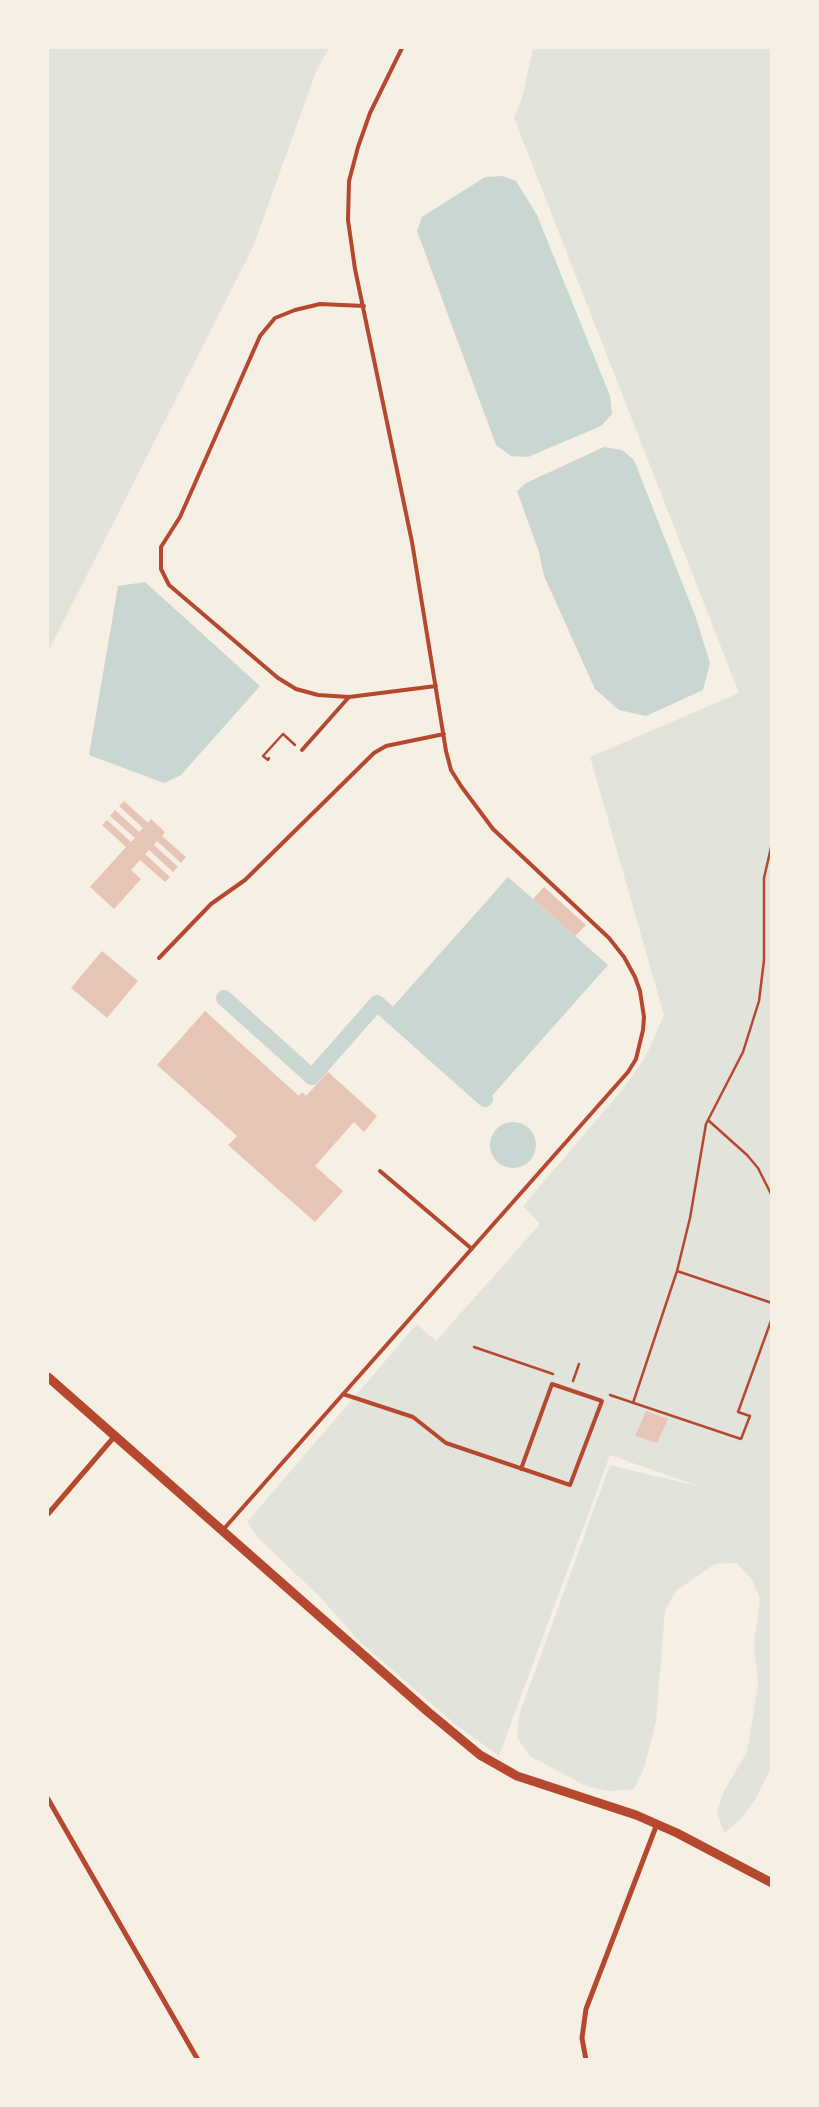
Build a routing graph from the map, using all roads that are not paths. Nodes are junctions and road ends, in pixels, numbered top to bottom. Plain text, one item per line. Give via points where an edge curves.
1 (402, 48) edge
2 (364, 306) junction
3 (436, 686) junction
4 (349, 697) junction
5 (444, 734) junction
6 (302, 750) road end
7 (160, 958) dead end
8 (380, 1171) dead end
9 (472, 1249) junction
10 (48, 1377) edge
11 (343, 1394) junction
12 (114, 1437) junction
13 (521, 1468) junction
14 (48, 1514) edge
15 (222, 1531) junction
16 (48, 1799) edge
17 (656, 1824) junction
18 (772, 1883) edge
19 (198, 2060) edge
20 (586, 2060) edge

1 - 2 lane via 363,131 349,181 350,241
2 - 3 lane via 412,542
2 - 4 lane via 320,304 295,310 275,318 260,336 180,517 161,547 160,569 169,586 278,678 296,689 318,695
3 - 4 lane
3 - 5 lane
4 - 6 lane
5 - 7 lane via 386,746 374,753 245,880 211,904
5 - 9 lane via 451,770 481,815 609,938 624,957 635,977 644,1017 640,1045 628,1072
8 - 9 lane
9 - 11 lane
10 - 12 street
11 - 13 lane via 413,1417 446,1443
11 - 15 lane
12 - 14 street
12 - 15 street
13 - 13 lane via 570,1486 602,1401 552,1384
15 - 17 street via 486,1760 534,1783
16 - 19 street
17 - 18 street
17 - 20 street via 586,2009 582,2038

